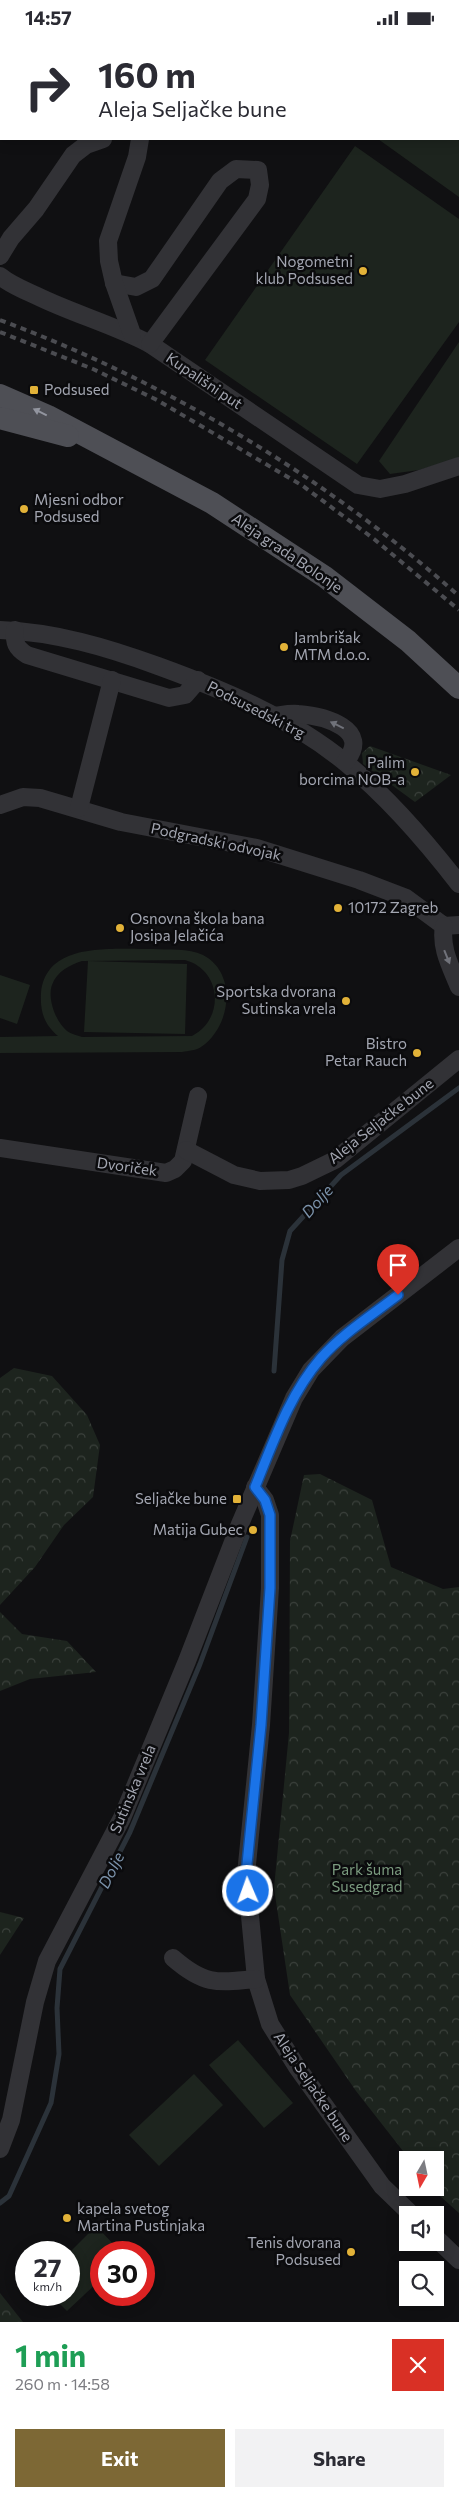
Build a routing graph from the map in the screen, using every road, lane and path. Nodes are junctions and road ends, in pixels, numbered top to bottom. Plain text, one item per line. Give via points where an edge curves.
1 (100, 140) edge
2 (140, 140) edge
3 (0, 256) edge
4 (0, 276) edge
5 (114, 283) junction
6 (132, 334) junction
7 (150, 344) junction
8 (0, 395) edge
9 (0, 418) edge
10 (98, 443) junction
11 (459, 466) edge
12 (8, 630) edge
13 (112, 680) junction
14 (198, 680) junction
15 (459, 688) edge
16 (274, 716) junction
17 (345, 762) junction
18 (0, 805) edge
19 (79, 809) junction
20 (459, 884) edge
21 (452, 926) edge
22 (459, 987) edge
23 (459, 1059) edge
24 (198, 1096) dead end
25 (0, 1149) edge
26 (186, 1149) junction
27 (459, 1247) edge
28 (255, 1487) junction
29 (173, 1959) dead end
30 (256, 1979) junction
31 (0, 2149) edge
32 (403, 2206) edge
33 (444, 2246) edge
34 (459, 2260) edge

1 - 3 street via 86,145 74,155
2 - 5 street via 108,241
4 - 6 street, Kupališni put via 8,283 60,307
5 - 6 street
5 - 7 street via 136,287 152,279 220,181 236,169 258,171 257,199
6 - 7 street, Kupališni put
7 - 11 street, Kupališni put via 358,485 380,489 405,485
10 -> 8 main road, Aleja grada Bolonje
9 - 10 main road, Aleja grada Bolonje
10 - 15 main road, Aleja grada Bolonje via 212,503 325,577 408,641
12 - 13 street via 18,649 27,655
12 - 14 street, Podsusedski trg via 61,636 104,647
13 - 14 street via 174,698 185,695
13 - 19 street
14 - 16 street, Podsusedski trg
16 - 17 street, Podsusedski trg
17 -> 16 street via 353,753 355,744 351,733 341,726 316,716
17 - 20 street, Podsusedski trg via 394,807
18 - 19 street, Podgradski odvojak via 23,797 40,798
19 - 21 street, Podgradski odvojak via 121,822 257,848 300,860 406,898
21 -> 22 street via 442,935
23 - 26 street, Aleja Seljačke bune via 335,1160 290,1180 260,1181 234,1175
24 - 26 street, Dvoriček
25 - 26 street, Dvoriček via 166,1173 183,1161
27 - 28 street via 322,1357 294,1399
28 - 30 street, Aleja Seljačke bune via 265,1500 270,1515 270,1588 261,1725 246,1874
28 - 31 street, Sutinska vrela via 122,1819 47,1961 10,2120
29 - 30 street via 193,1975 222,1983
30 - 32 street, Aleja Seljačke bune via 270,2024 297,2067 382,2186
33 - 34 street

